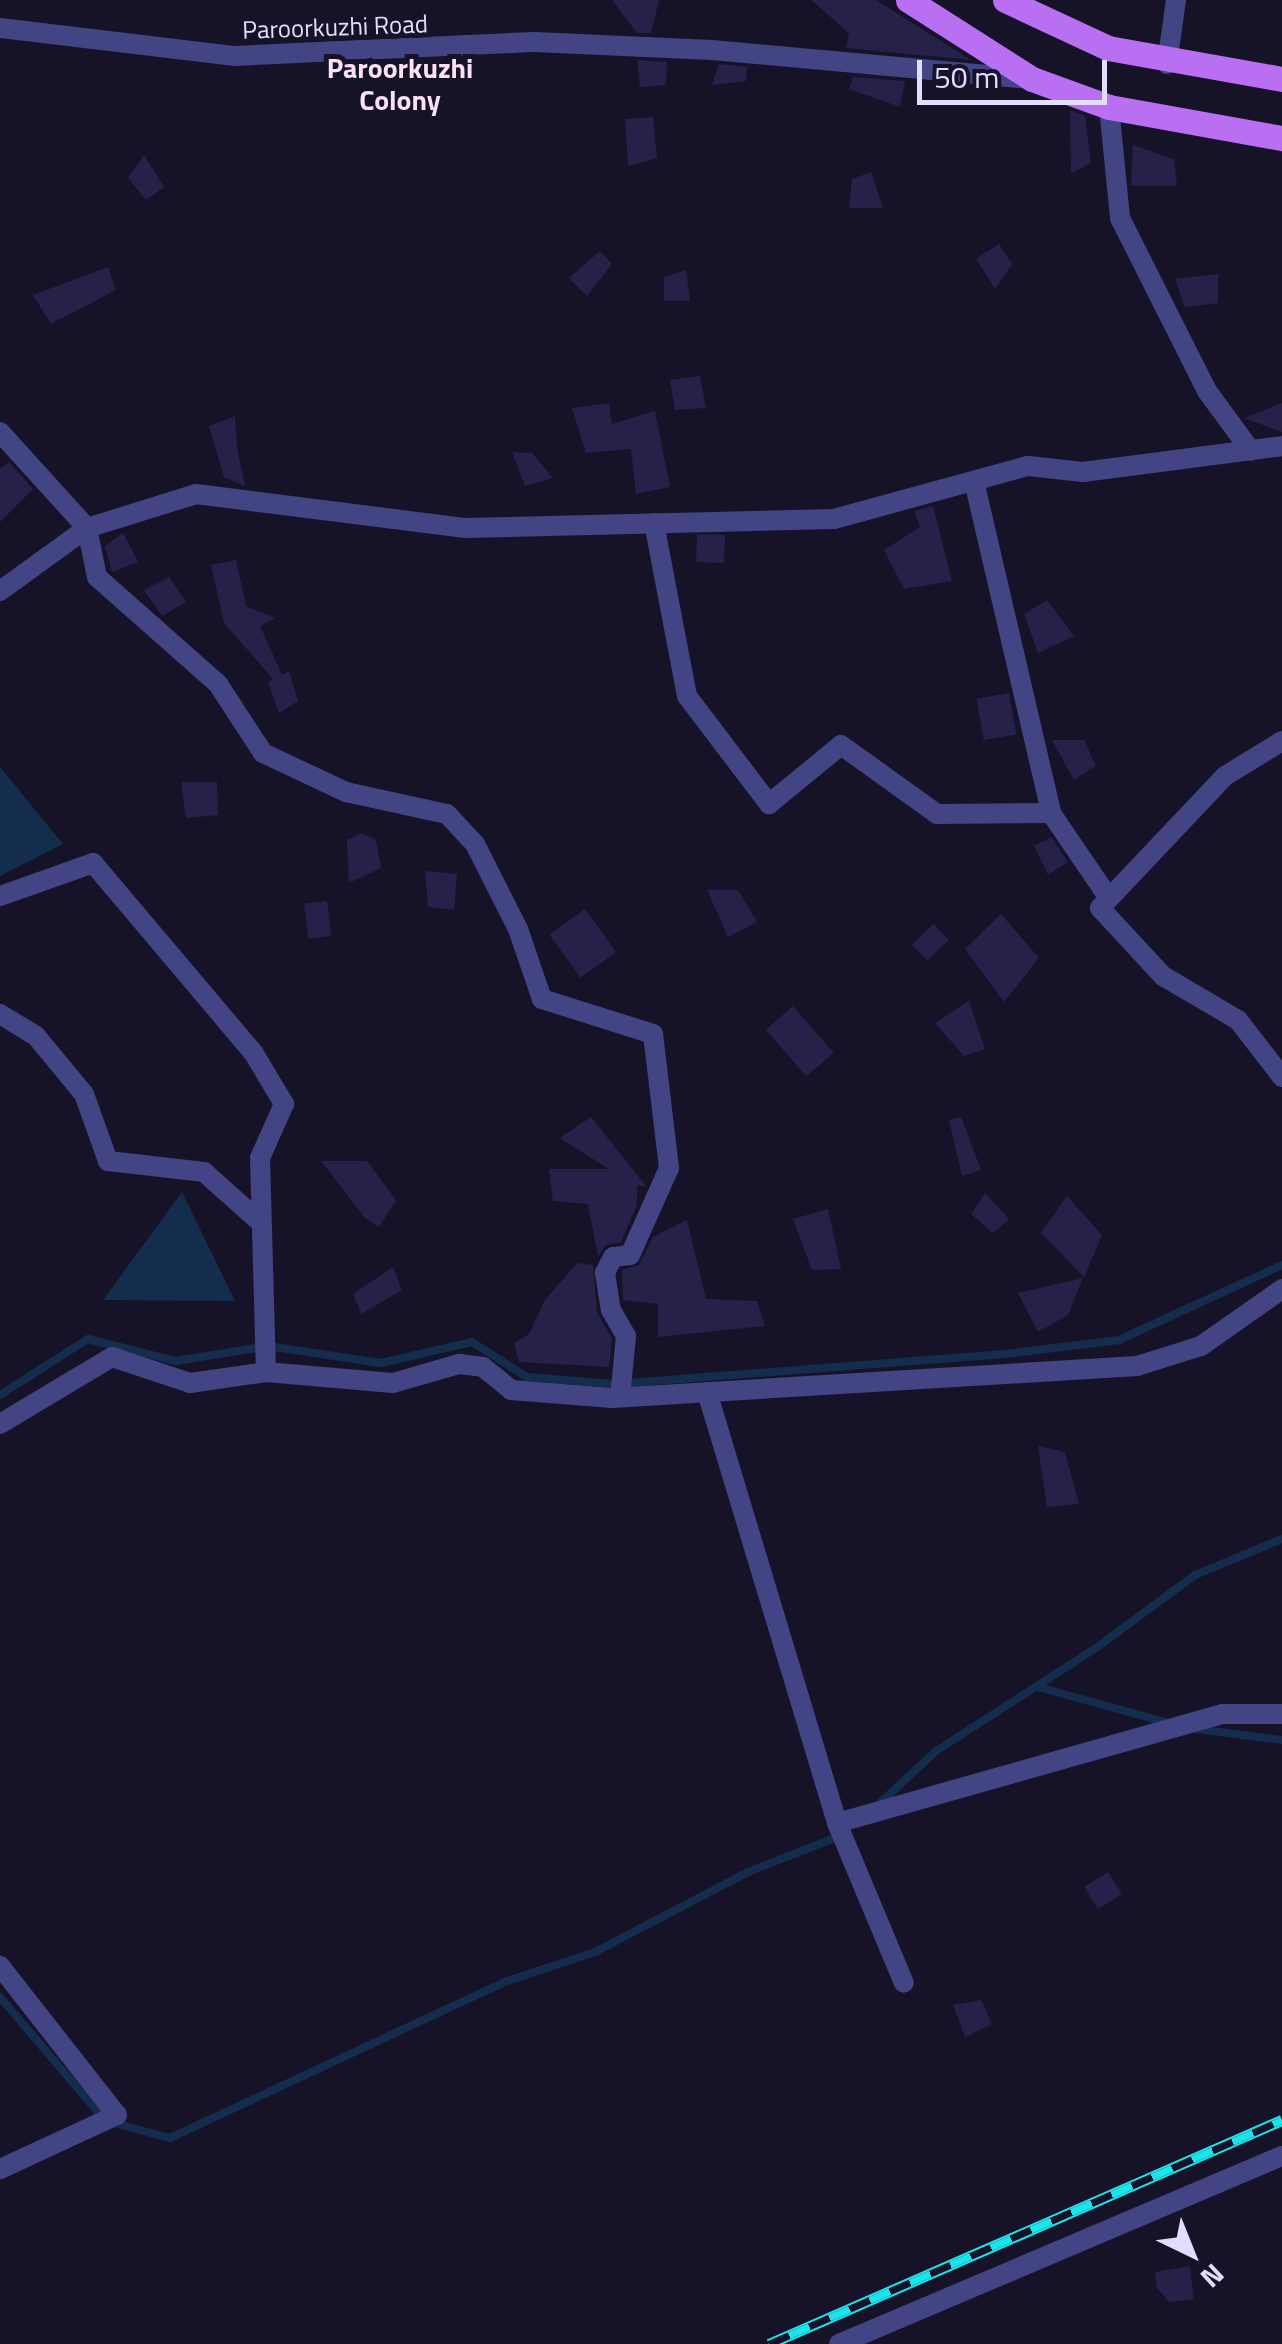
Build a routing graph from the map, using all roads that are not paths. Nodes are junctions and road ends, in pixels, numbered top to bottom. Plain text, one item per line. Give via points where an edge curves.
1 (908, 0) edge
2 (1005, 0) edge
3 (1176, 0) edge
4 (0, 28) edge
5 (1167, 64) junction
6 (1032, 79) junction
7 (1282, 80) edge
8 (1109, 107) junction
9 (1282, 138) edge
10 (0, 432) edge
11 (1282, 446) edge
12 (1250, 451) junction
13 (974, 481) junction
14 (654, 523) junction
15 (87, 528) junction
16 (0, 591) edge
17 (1282, 740) edge
18 (1051, 813) junction
19 (0, 896) edge
20 (1108, 897) junction
21 (0, 1014) edge
22 (1282, 1077) edge
23 (259, 1221) junction
24 (1282, 1289) edge
25 (266, 1372) junction
26 (707, 1392) junction
27 (620, 1398) junction
28 (0, 1424) edge
29 (1282, 1714) edge
30 (837, 1822) junction
31 (0, 1966) edge
32 (904, 1982) dead end
33 (1282, 2156) edge
34 (0, 2168) edge
35 (910, 2316) junction
36 (839, 2344) edge
37 (890, 2344) edge

1 - 6 main road
2 - 5 main road via 1059,30
3 - 5 street
4 - 6 street, Paroorkuzhi Road via 235,56 536,42 712,50
5 - 7 main road
6 - 8 main road
8 - 9 main road
8 - 12 street via 1120,218 1207,390
10 - 15 street
11 - 12 street
12 - 13 street via 1084,472 1028,466
13 - 14 street via 834,518
13 - 18 street
14 - 15 street via 466,528 196,494
14 - 18 street via 687,696 769,804 841,746 936,814
15 - 16 street
15 - 27 street via 97,577 218,684 263,753 346,792 447,814 475,844 518,929 542,1000 653,1034 669,1168 630,1255 614,1258 605,1273 611,1310 626,1336
17 - 20 street via 1225,776
18 - 20 street
19 - 23 street via 93,864 253,1052 284,1104 260,1158
20 - 22 street via 1100,908 1164,976 1238,1020
21 - 23 street via 36,1036 84,1094 108,1161 204,1172
23 - 25 street
24 - 26 street via 1201,1346 1137,1366
25 - 27 street via 393,1384 458,1364 484,1366 511,1390
25 - 28 street via 190,1383 112,1357
26 - 27 street
26 - 30 street
29 - 30 street via 1223,1714
30 - 32 street
31 - 34 street via 117,2114
33 - 35 street
35 - 36 street
35 - 37 street

